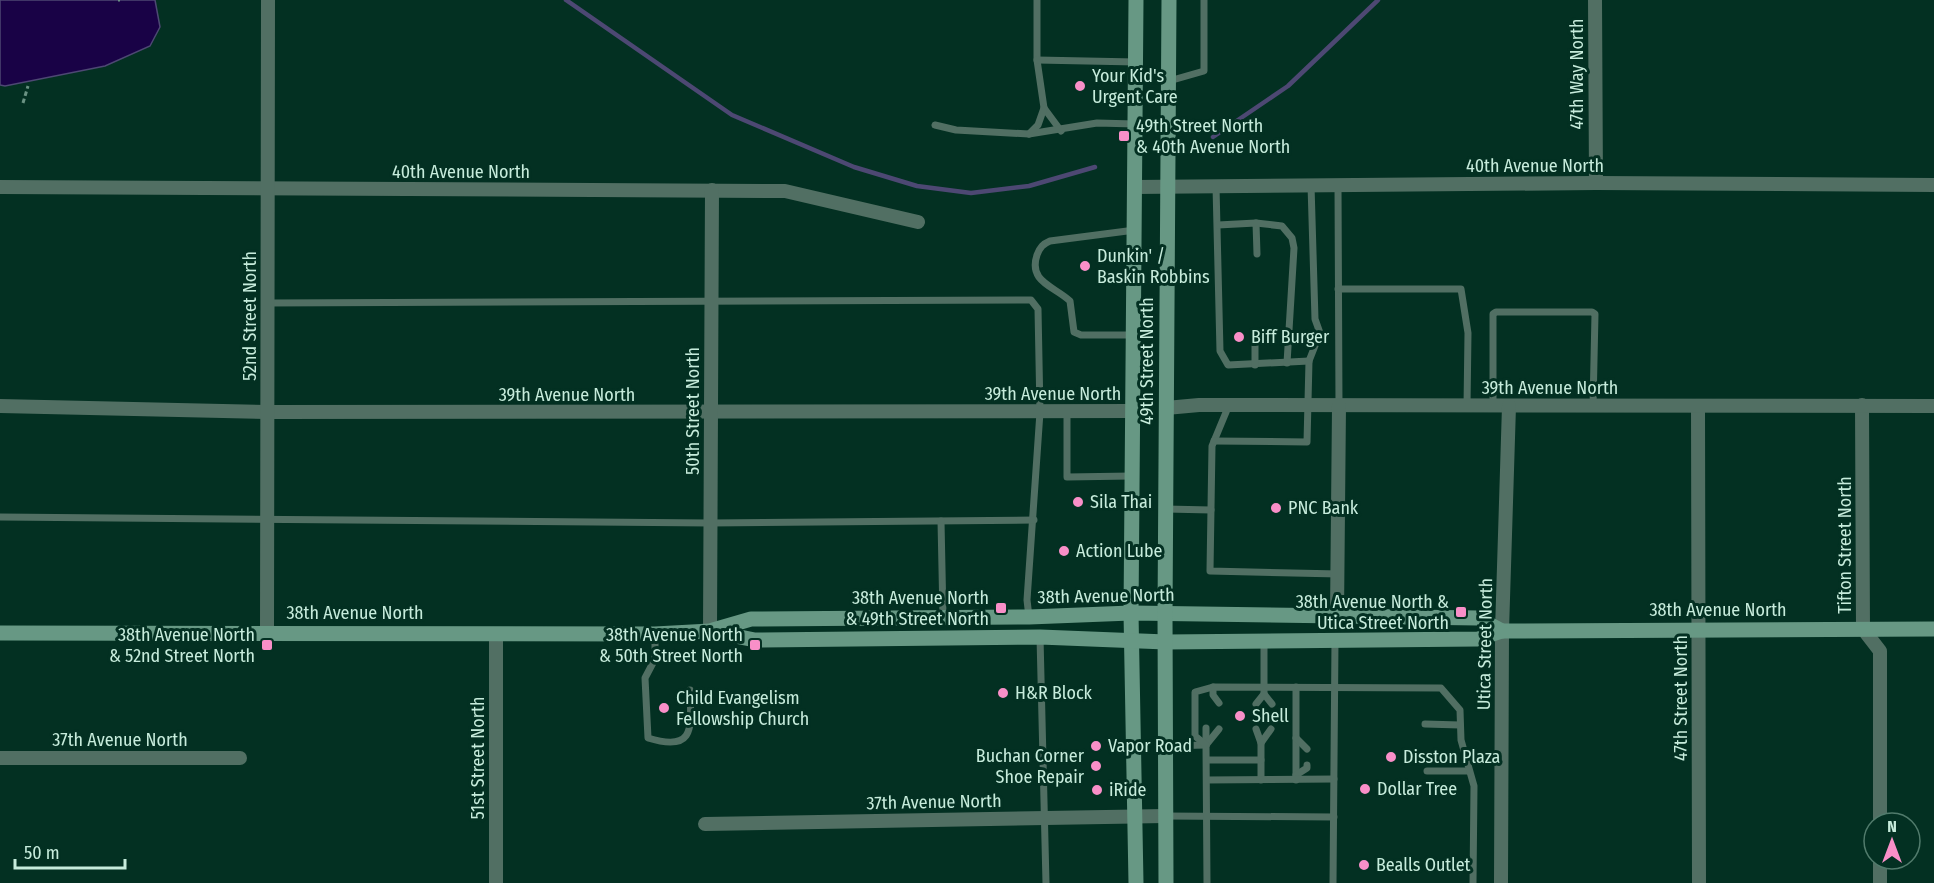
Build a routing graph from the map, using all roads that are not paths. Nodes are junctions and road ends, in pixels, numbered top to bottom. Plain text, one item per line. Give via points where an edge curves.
1 (267, 0) edge
2 (1037, 0) edge
3 (1136, 0) edge
4 (1169, 0) edge
5 (1204, 0) edge
6 (1595, 0) edge
7 (1037, 60) junction
8 (1136, 62) junction
9 (1169, 81) junction
10 (1044, 108) junction
11 (1136, 124) junction
12 (935, 125) dead end
13 (1061, 131) junction
14 (1029, 134) junction
15 (1596, 183) junction
16 (1311, 185) junction
17 (1338, 185) junction
18 (1934, 185) edge
19 (1216, 186) junction
20 (0, 187) edge
21 (1135, 187) junction
22 (1168, 187) junction
23 (269, 189) junction
24 (712, 190) junction
25 (918, 222) dead end
26 (1256, 223) junction
27 (1218, 225) junction
28 (1135, 230) junction
29 (1257, 254) dead end
30 (1338, 289) junction
31 (712, 300) junction
32 (268, 303) junction
33 (1135, 335) junction
34 (1255, 340) dead end
35 (1309, 361) junction
36 (1287, 363) junction
37 (1255, 365) junction
38 (1229, 405) junction
39 (1863, 405) junction
40 (0, 406) edge
41 (1307, 406) junction
42 (1339, 406) junction
43 (1467, 406) junction
44 (1492, 406) junction
45 (1509, 406) junction
46 (1593, 406) junction
47 (1698, 406) junction
48 (1934, 406) edge
49 (1166, 408) junction
50 (1067, 411) junction
51 (1134, 411) junction
52 (268, 412) junction
53 (1040, 412) junction
54 (710, 413) junction
55 (1214, 441) junction
56 (1134, 476) junction
57 (1166, 509) junction
58 (1211, 510) junction
59 (0, 517) edge
60 (267, 518) junction
61 (1034, 520) junction
62 (941, 521) junction
63 (710, 523) junction
64 (1339, 574) junction
65 (1131, 613) junction
66 (1165, 614) junction
67 (1337, 615) junction
68 (943, 617) junction
69 (1029, 617) junction
70 (1863, 629) junction
71 (1934, 629) edge
72 (1699, 630) junction
73 (710, 631) junction
74 (1502, 631) junction
75 (267, 632) junction
76 (0, 633) edge
77 (496, 634) junction
78 (655, 634) junction
79 (1040, 637) junction
80 (1132, 640) junction
81 (1263, 641) junction
82 (1335, 641) junction
83 (1166, 642) junction
84 (1296, 687) junction
85 (1334, 687) junction
86 (690, 690) dead end
87 (1213, 691) junction
88 (1263, 691) junction
89 (1207, 702) dead end
90 (1219, 703) dead end
91 (1256, 704) dead end
92 (1272, 704) dead end
93 (1425, 724) dead end
94 (1460, 725) junction
95 (1206, 728) dead end
96 (1219, 729) dead end
97 (1256, 729) dead end
98 (1271, 729) dead end
99 (1296, 738) junction
100 (1261, 743) junction
101 (1206, 745) junction
102 (1165, 746) junction
103 (1306, 749) dead end
104 (0, 758) edge
105 (240, 758) dead end
106 (1207, 760) junction
107 (1261, 760) junction
108 (1307, 765) dead end
109 (1426, 771) dead end
110 (1469, 771) junction
111 (1296, 777) junction
112 (1334, 779) junction
113 (1207, 780) junction
114 (1261, 780) junction
115 (1880, 811) edge
116 (1165, 816) junction
117 (1207, 816) junction
118 (1133, 817) junction
119 (1334, 817) junction
120 (1044, 818) junction
121 (705, 824) dead end
122 (496, 883) edge
123 (1046, 883) edge
124 (1136, 883) edge
125 (1166, 883) edge
126 (1208, 883) edge
127 (1333, 883) edge
128 (1473, 883) edge
129 (1501, 883) edge
130 (1699, 883) edge

1 - 23 street, 52nd Street North
2 - 7 lane
3 - 8 main road, 49th Street North
4 - 9 main road, 49th Street North
5 - 9 lane via 1204,71
6 - 15 street, 47th Way North
7 - 8 lane
7 - 10 lane
8 - 11 main road, 49th Street North
9 - 22 main road, 49th Street North
10 - 13 lane
10 - 14 lane via 1038,125
11 - 13 lane via 1097,123
11 - 21 main road, 49th Street North
12 - 14 lane
13 - 14 lane
15 - 17 street, 40th Avenue North
15 - 18 street, 40th Avenue North
16 - 17 street, 40th Avenue North
16 - 19 street, 40th Avenue North
16 - 35 lane via 1315,320 1320,333
17 - 30 lane
19 - 22 street, 40th Avenue North
19 - 27 lane
20 - 23 street, 40th Avenue North
21 - 22 street, 40th Avenue North
21 - 28 main road, 49th Street North
22 - 49 main road, 49th Street North
23 - 24 street, 40th Avenue North
23 - 32 street, 52nd Street North
24 - 25 street, 40th Avenue North via 785,191
24 - 31 street, 50th Street North
26 - 27 lane
26 - 29 lane
26 - 36 lane via 1282,226 1292,238
27 - 37 lane via 1220,351 1228,365
28 - 33 main road, 49th Street North
28 - 33 lane via 1050,241 1039,250 1035,268 1042,283 1070,301 1074,332
30 - 42 lane
30 - 43 lane via 1461,289 1468,333
31 - 32 lane
31 - 53 lane via 1031,300 1038,309
31 - 54 street, 50th Street North
32 - 52 street, 52nd Street North
33 - 51 main road, 49th Street North
34 - 37 lane
35 - 36 lane
35 - 41 lane
36 - 37 lane
38 - 41 street, 39th Avenue North
38 - 49 street, 39th Avenue North
38 - 55 lane
39 - 47 street, 39th Avenue North
39 - 48 street, 39th Avenue North
39 - 70 street, Tifton Street North
40 - 52 street, 39th Avenue North
41 - 42 street, 39th Avenue North
41 - 55 lane via 1307,442
42 - 43 street, 39th Avenue North
42 - 64 street
43 - 44 street, 39th Avenue North
44 - 45 street, 39th Avenue North
44 - 46 lane via 1493,314 1592,312
45 - 46 street, 39th Avenue North
45 - 74 street, Utica Street North
46 - 47 street, 39th Avenue North
47 - 72 street, 47th Street North
49 - 57 main road, 49th Street North
50 - 51 street, 39th Avenue North
50 - 53 street, 39th Avenue North
50 - 56 lane via 1067,477
51 - 56 main road, 49th Street North
52 - 54 street, 39th Avenue North
52 - 60 street, 52nd Street North
53 - 54 street, 39th Avenue North
53 - 61 lane
54 - 63 street, 50th Street North
55 - 58 lane
56 - 65 main road, 49th Street North
57 - 58 lane
57 - 66 main road, 49th Street North
58 - 64 lane via 1210,571
59 - 60 lane
60 - 63 lane
60 - 75 street, 52nd Street North
61 - 62 lane
61 - 69 lane
62 - 63 lane
62 - 68 lane
63 - 73 street, 50th Street North
64 - 67 street
65 - 66 main road, 38th Avenue North
65 - 69 main road, 38th Avenue North
65 - 80 main road, 49th Street North
66 - 67 main road, 38th Avenue North
66 - 83 main road, 49th Street North
67 - 74 main road, 38th Avenue North via 1478,618
68 - 69 main road, 38th Avenue North
68 - 73 main road, 38th Avenue North via 751,619
70 - 71 main road, 38th Avenue North
70 - 72 main road, 38th Avenue North
70 - 115 street, Tifton Street North via 1880,651
72 - 74 main road, 38th Avenue North
72 - 130 street, 47th Street North
73 - 78 main road, 38th Avenue North
73 - 79 main road, 38th Avenue North via 755,640
74 - 82 main road, 38th Avenue North via 1478,639
74 - 129 street, Utica Street North
75 - 76 main road, 38th Avenue North
75 - 77 main road, 38th Avenue North
77 - 78 main road, 38th Avenue North
77 - 122 street, 51st Street North
78 - 86 lane via 655,659 645,678 648,738 675,743 685,740 690,733
79 - 80 main road, 38th Avenue North
79 - 120 lane
80 - 83 main road, 38th Avenue North
80 - 118 main road
81 - 82 main road, 38th Avenue North
81 - 83 main road, 38th Avenue North
81 - 88 lane
82 - 85 lane
83 - 102 main road
84 - 85 lane
84 - 88 lane
84 - 99 lane
85 - 94 lane via 1442,688 1460,710
85 - 112 lane
87 - 88 lane
87 - 89 lane
87 - 90 lane
87 - 101 lane via 1195,692 1195,736
88 - 91 lane
88 - 92 lane
93 - 94 lane
94 - 110 lane
95 - 101 lane
96 - 101 lane
97 - 100 lane
98 - 100 lane
99 - 103 lane
99 - 111 lane
100 - 107 lane
101 - 102 lane
101 - 106 lane
102 - 116 main road
104 - 105 street, 37th Avenue North
106 - 107 lane
106 - 113 lane
107 - 114 lane
108 - 111 lane
109 - 110 lane
110 - 128 lane via 1474,786
111 - 112 lane
111 - 114 lane
112 - 119 lane
113 - 114 lane
113 - 117 lane
116 - 117 lane
116 - 118 street, 37th Avenue North
116 - 125 main road
117 - 119 lane
117 - 126 lane
118 - 120 street, 37th Avenue North
118 - 124 main road
119 - 127 lane
120 - 121 street, 37th Avenue North
120 - 123 lane

